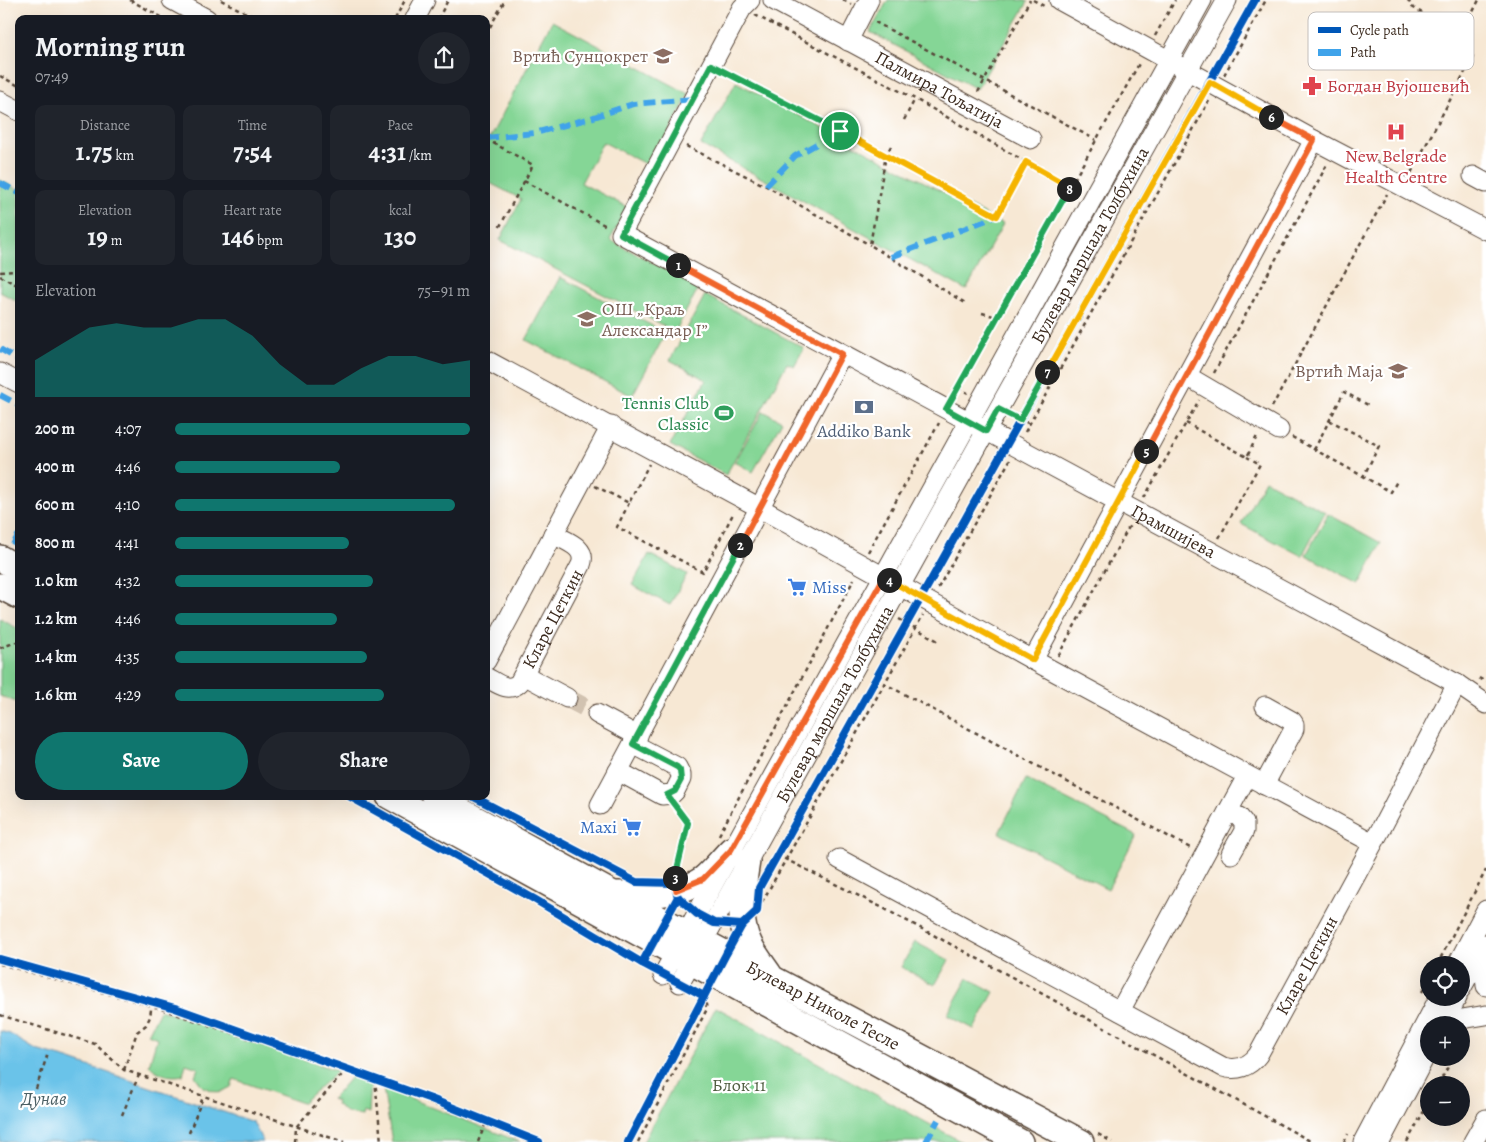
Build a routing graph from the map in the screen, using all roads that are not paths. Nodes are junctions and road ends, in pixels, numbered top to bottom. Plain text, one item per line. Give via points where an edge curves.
1 (172, 0) edge
2 (425, 0) edge
3 (773, 0) edge
4 (869, 0) edge
5 (1059, 0) edge
6 (1202, 0) edge
7 (1227, 0) edge
8 (746, 4) edge
9 (200, 15) edge
10 (417, 15) edge
11 (848, 41) junction
12 (1169, 59) junction
13 (1188, 70) junction
14 (0, 101) edge
15 (15, 109) edge
16 (1031, 139) dead end
17 (1314, 140) junction
18 (1486, 230) edge
19 (842, 354) junction
20 (490, 362) edge
21 (0, 372) edge
22 (1187, 376) junction
23 (15, 381) edge
24 (1272, 420) road end
25 (968, 422) junction
26 (611, 426) junction
27 (986, 431) junction
28 (1119, 502) junction
29 (760, 508) junction
30 (552, 534) junction
31 (0, 558) edge
32 (15, 566) edge
33 (884, 577) junction
34 (0, 586) edge
35 (901, 586) junction
36 (15, 594) edge
37 (490, 653) edge
38 (1033, 660) junction
39 (524, 675) junction
40 (490, 679) edge
41 (1457, 684) junction
42 (567, 698) tunnel mouth
43 (1486, 704) edge
44 (1265, 706) dead end
45 (597, 714) tunnel mouth
46 (636, 740) junction
47 (618, 771) junction
48 (1247, 776) junction
49 (1264, 785) junction
50 (396, 800) edge
51 (441, 800) edge
52 (600, 804) dead end
53 (1228, 810) junction
54 (1373, 843) junction
55 (732, 849) junction
56 (1231, 854) dead end
57 (839, 859) dead end
58 (613, 894) junction
59 (1486, 910) edge
60 (1484, 947) edge
61 (1462, 956) edge
62 (683, 958) junction
63 (1470, 973) edge
64 (772, 978) junction
65 (1486, 986) edge
66 (1435, 1006) edge
67 (1120, 1011) junction
68 (1486, 1015) edge
69 (1470, 1017) edge
70 (1420, 1066) edge
71 (1486, 1119) edge
72 (1020, 1142) edge
73 (1081, 1142) edge
74 (1363, 1142) edge
75 (1380, 1142) edge
76 (1473, 1142) edge

1 - 9 street
2 - 10 street
3 - 11 street, Палмира Тољатија
4 - 11 street
5 - 12 street
6 - 12 street, Булевар маршала Толбухина
7 - 13 street, Булевар маршала Толбухина
8 - 19 street, Грамшијева via 621,234
11 - 16 street, Палмира Тољатија
12 - 13 street
12 - 25 street, Булевар маршала Толбухина
13 - 17 street
13 - 27 street, Булевар маршала Толбухина
14 - 15 street
17 - 18 street via 1396,189
17 - 22 street
19 - 25 street, Грамшијева
19 - 29 street
20 - 26 street
21 - 23 street
22 - 24 street
22 - 28 street
25 - 27 street, Грамшијева
25 - 33 street, Булевар маршала Толбухина
26 - 29 street
26 - 30 street
27 - 28 street, Грамшијева
27 - 35 street, Булевар маршала Толбухина
28 - 38 street
28 - 41 street, Грамшијева
29 - 33 street
29 - 46 street
30 - 37 street
30 - 39 street, Кларе Цеткин via 580,550 583,560
31 - 32 main road
33 - 35 street
33 - 55 street, Булевар маршала Толбухина
34 - 36 main road
35 - 38 street
35 - 55 street, Булевар маршала Толбухина
38 - 48 street
39 - 40 street, Кларе Цеткин via 512,688
39 - 42 street
41 - 43 street, Грамшијева
41 - 54 street, Кларе Цеткин
44 - 49 street via 1292,721 1294,729
45 - 46 street
46 - 47 street
46 - 47 street via 680,770 681,780 675,791 662,795
47 - 52 street
48 - 49 street
48 - 53 street
49 - 54 street
50 - 62 main road, Булевар Николе Тесле
51 - 58 main road, Булевар Николе Тесле
53 - 56 street via 1244,823 1244,831
53 - 67 street
54 - 67 street, Кларе Цеткин via 1253,1061 1233,1069 1223,1067
55 - 58 main road via 703,879 655,895
55 - 62 street, Булевар маршала Толбухина
55 - 64 main road via 742,899 742,926 750,945
57 - 67 street
58 - 62 main road, Булевар Николе Тесле
59 - 61 street
60 - 63 street
60 - 65 street
62 - 64 main road, Булевар Николе Тесле
62 - 72 main road, Булевар Николе Тесле via 710,986
64 - 73 main road, Булевар Николе Тесле
66 - 74 street
68 - 69 street
70 - 75 street
71 - 76 street

